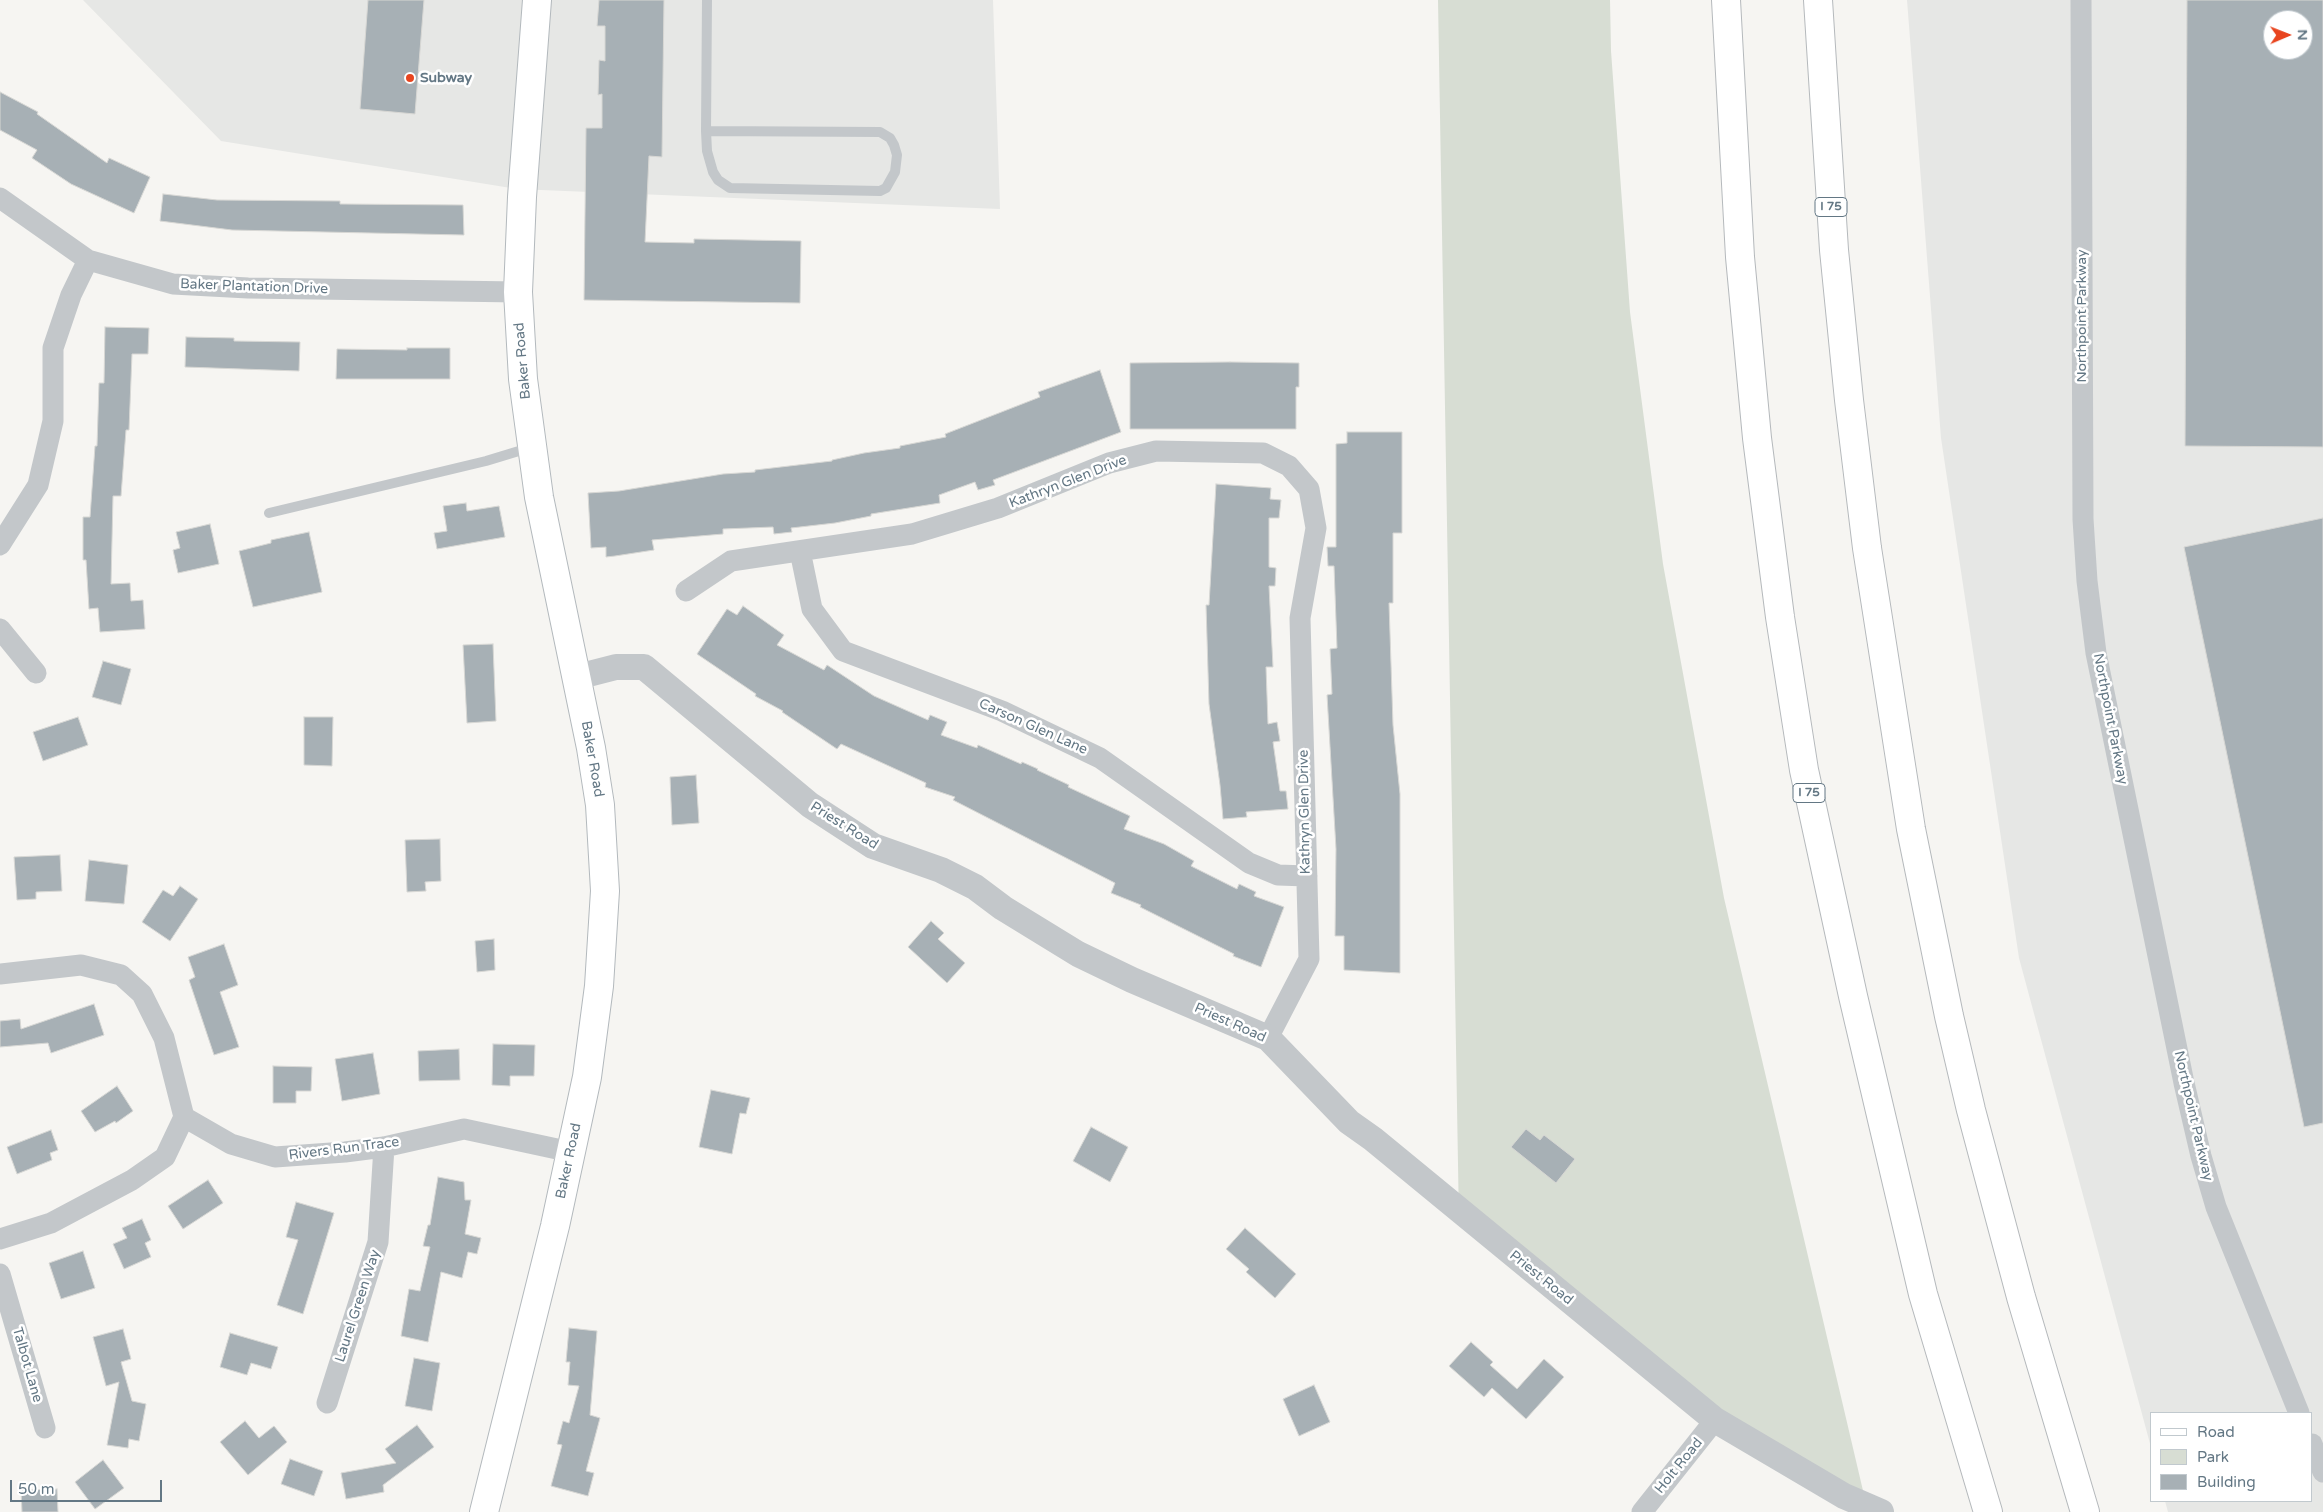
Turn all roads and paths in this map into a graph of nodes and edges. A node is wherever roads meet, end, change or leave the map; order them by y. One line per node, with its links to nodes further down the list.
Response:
1 (537, 0): 9 (main road, Baker Road)
2 (707, 0): 6 (lane)
3 (1728, 0): 35 (main road, I 75)
4 (2081, 0): 27 (street, Northpoint Parkway)
5 (1818, 5): 36 (main road, I 75)
6 (706, 131): 6 (lane)
7 (0, 198): 8 (street, Baker Plantation Drive)
8 (88, 260): 9 (street, Baker Plantation Drive); 12 (street)
9 (518, 292): 10 (main road, Baker Road)
10 (532, 447): 11 (lane); 17 (main road, Baker Road)
11 (269, 513)
12 (0, 545)
13 (800, 551): 14 (street, Kathryn Glen Drive); 18 (street, Carson Glen Lane); 18 (street, Kathryn Glen Drive)
14 (686, 591)
15 (0, 629): 16 (street)
16 (36, 673)
17 (576, 677): 20 (street, Priest Road); 23 (main road, Baker Road)
18 (1307, 876): 20 (street, Kathryn Glen Drive)
19 (0, 974): 21 (street)
20 (1268, 1038): 28 (street, Priest Road)
21 (184, 1116): 22 (street, Rivers Run Trace); 24 (street)
22 (384, 1147): 23 (street, Rivers Run Trace); 26 (street, Laurel Green Way)
23 (571, 1152): 32 (main road, Baker Road)
24 (0, 1240)
25 (0, 1274): 29 (street, Talbot Lane)
26 (327, 1403)
27 (2299, 1412)
28 (1715, 1420): 33 (street, Holt Road); 34 (street, Priest Road)
29 (45, 1428)
30 (2313, 1447): 31 (street)
31 (2323, 1472)
32 (484, 1512)
33 (1642, 1512)
34 (1881, 1512)
35 (1988, 1512)
36 (2085, 1512)

